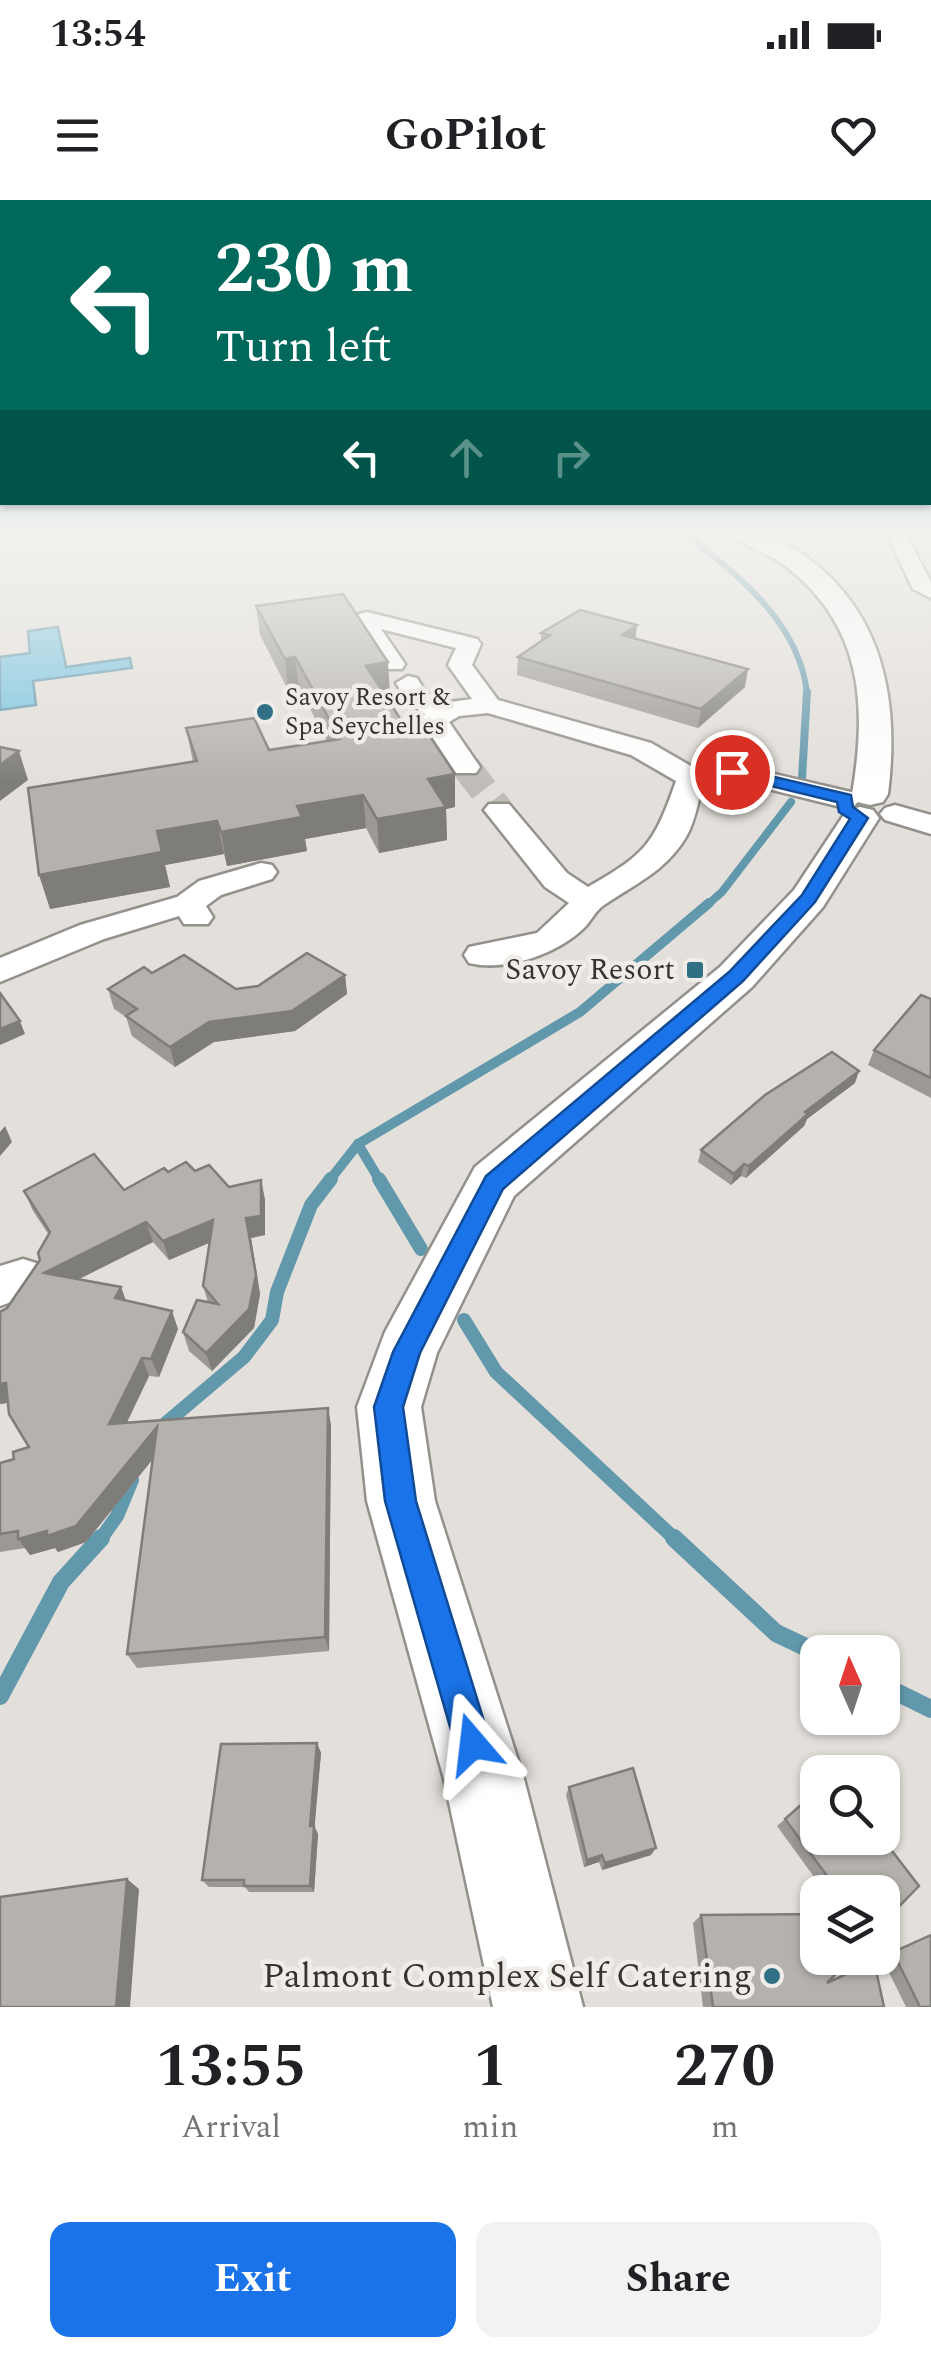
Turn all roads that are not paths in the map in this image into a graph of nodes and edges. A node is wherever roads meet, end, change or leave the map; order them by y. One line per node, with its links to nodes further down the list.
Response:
1 (848, 615): 6 (main road)
2 (489, 705): 3 (street); 3 (street); 5 (street)
3 (440, 713): 4 (street)
4 (466, 767)
5 (691, 778): 6 (street); 10 (street)
6 (867, 806): 8 (street); 13 (main road)
7 (499, 810): 10 (street)
8 (931, 825)
9 (261, 872): 12 (street)
10 (586, 900): 11 (street)
11 (481, 954)
12 (0, 971)
13 (538, 2007)

